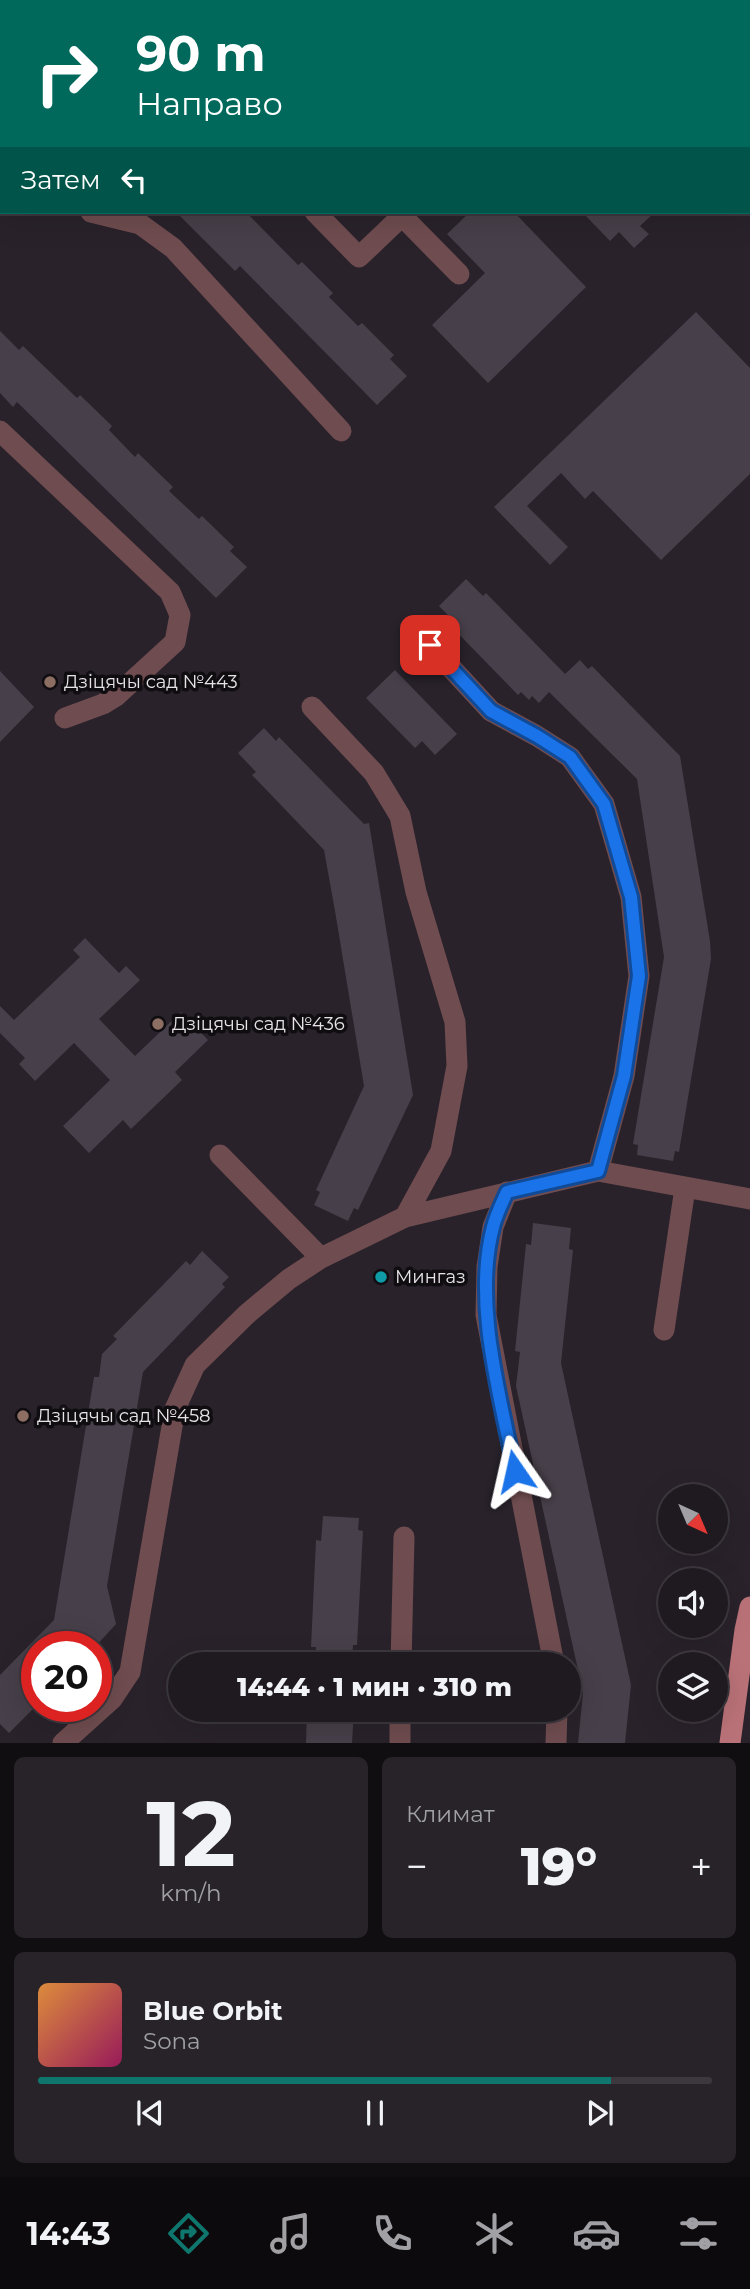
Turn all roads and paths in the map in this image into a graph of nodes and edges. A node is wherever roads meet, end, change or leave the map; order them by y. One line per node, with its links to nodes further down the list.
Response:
1 (99, 214): 6 (lane)
2 (316, 214): 3 (lane)
3 (404, 214): 4 (lane)
4 (459, 274)
5 (0, 431): 9 (lane)
6 (341, 431)
7 (430, 645): 11 (lane)
8 (312, 707): 15 (lane)
9 (65, 718)
10 (220, 1155): 16 (lane)
11 (598, 1171): 12 (lane); 13 (lane)
12 (685, 1188): 14 (lane); 17 (lane)
13 (507, 1192): 15 (lane); 21 (lane)
14 (750, 1199)
15 (405, 1217): 16 (lane)
16 (321, 1258): 24 (lane)
17 (664, 1331)
18 (404, 1537): 20 (lane)
19 (750, 1607): 27 (main road)
20 (401, 1652)
21 (552, 1652)
22 (400, 1722): 25 (lane)
23 (557, 1722): 26 (lane)
24 (63, 1743)
25 (400, 1743)
26 (556, 1743)
27 (730, 1743)

